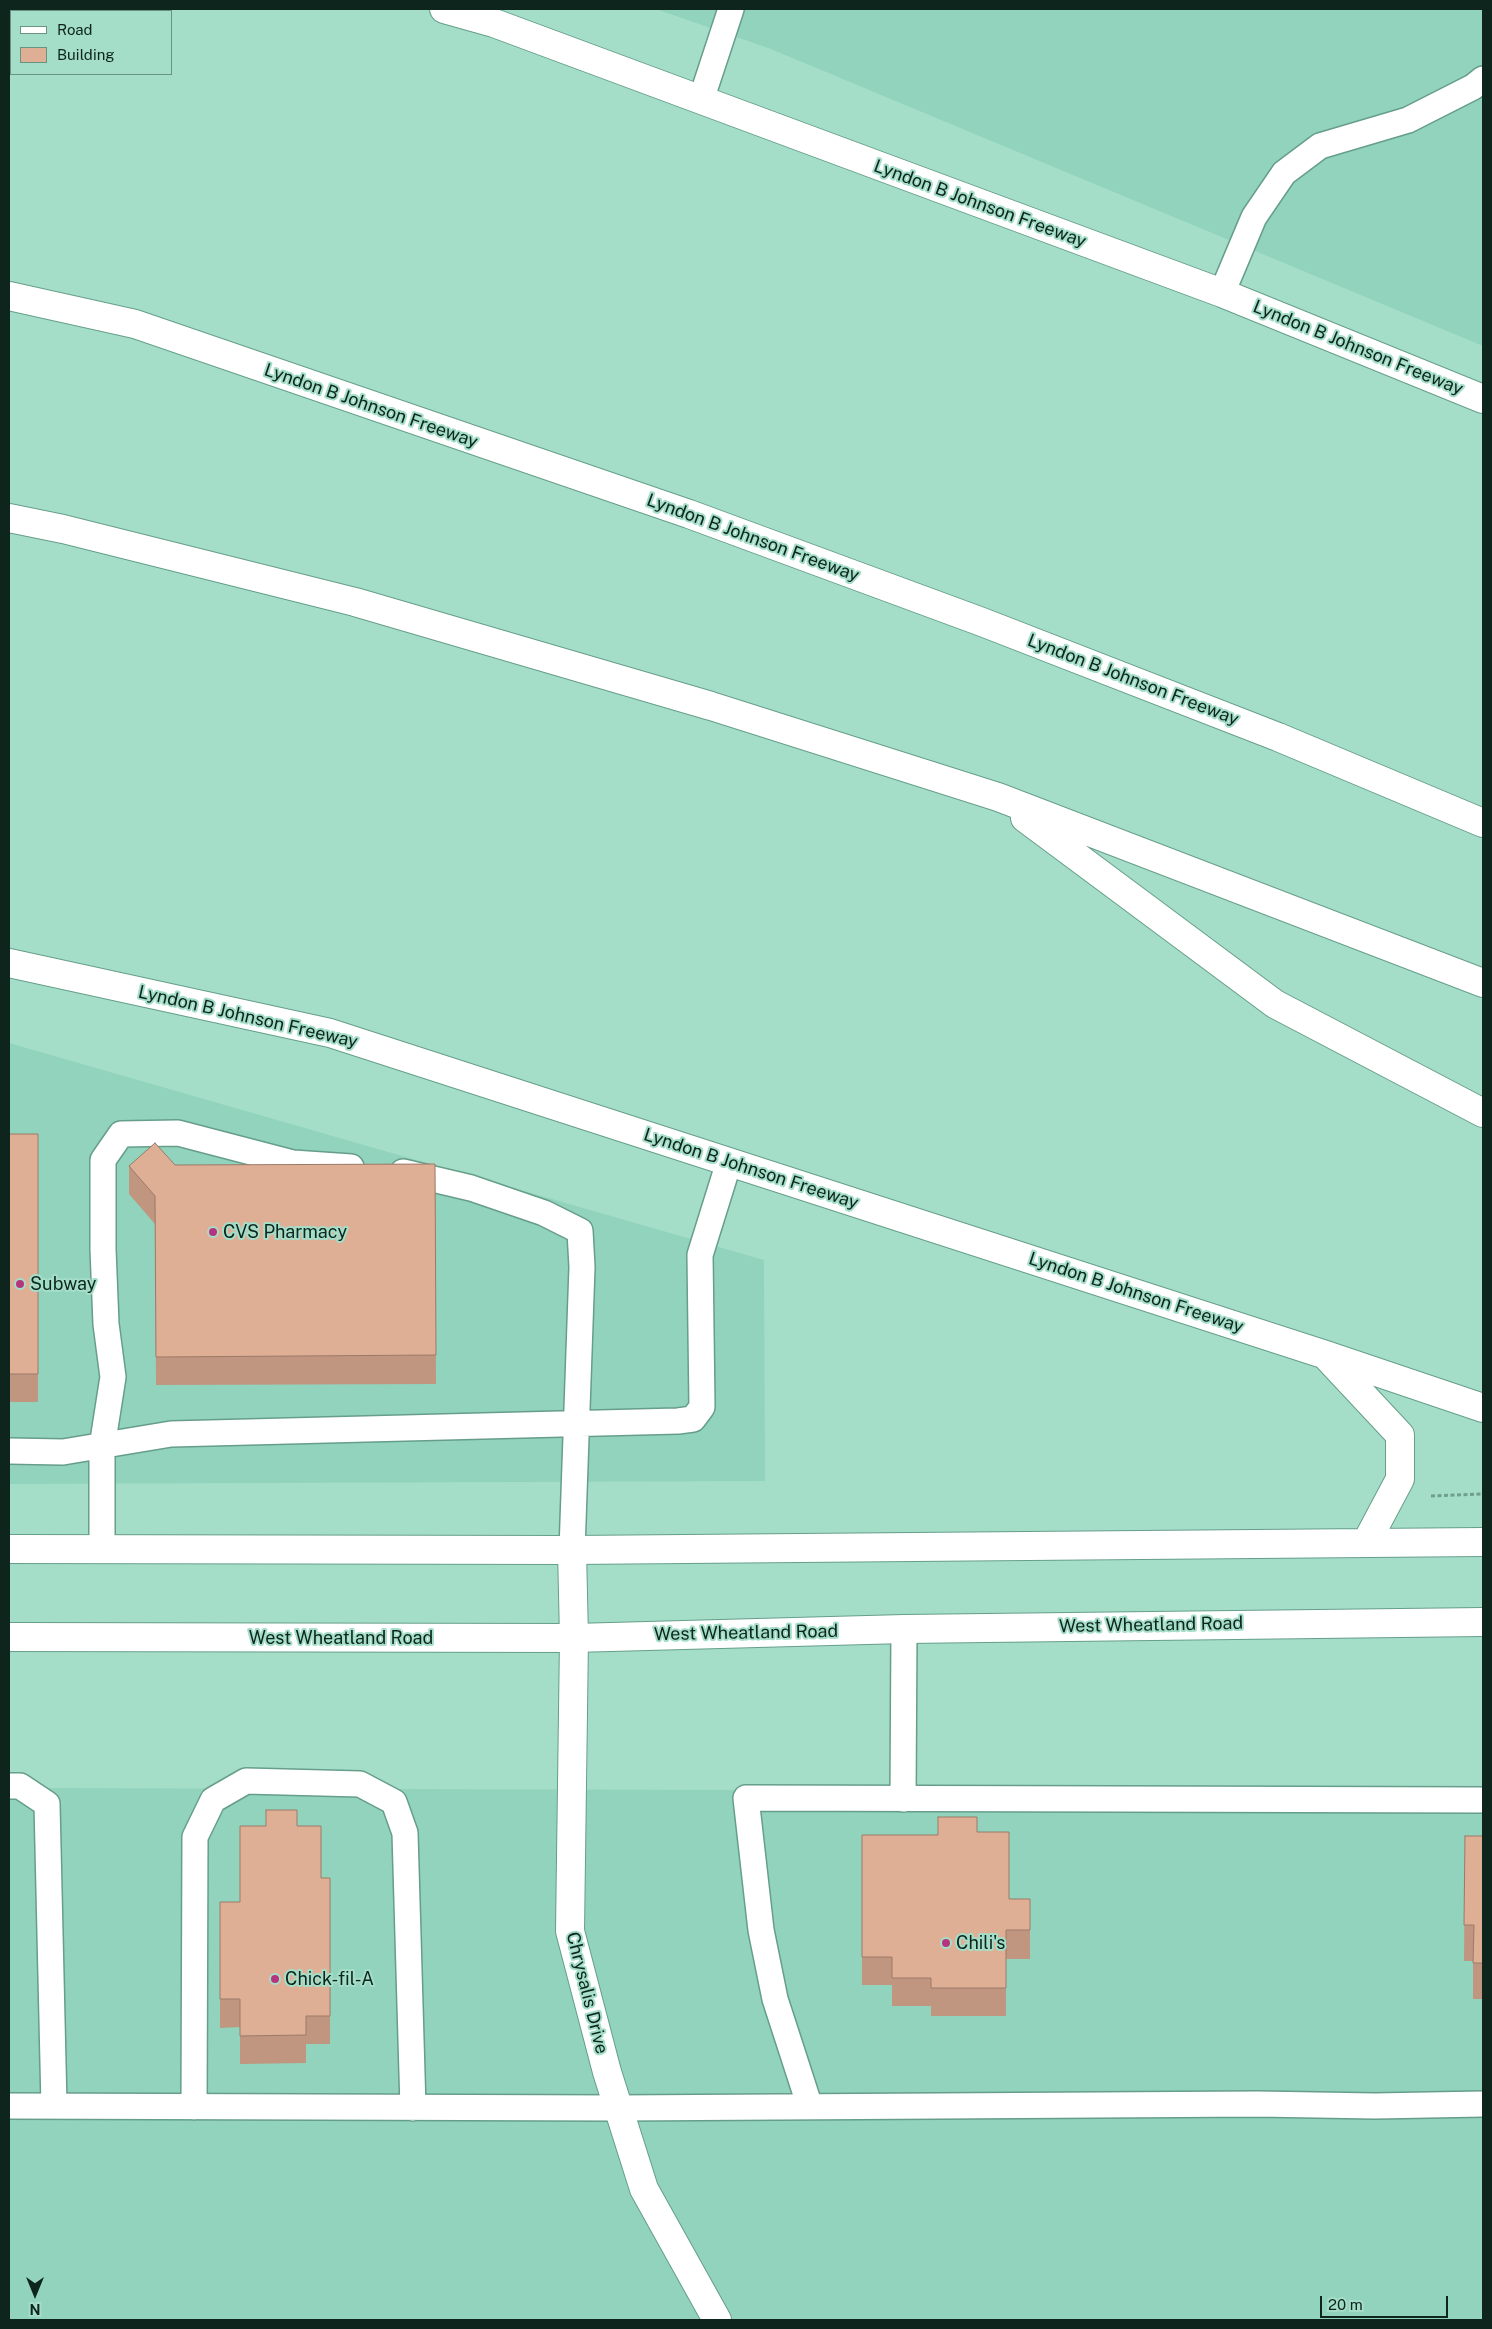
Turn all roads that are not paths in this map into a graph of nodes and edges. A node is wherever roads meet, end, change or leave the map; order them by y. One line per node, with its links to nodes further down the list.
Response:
1 (444, 9): 3 (main road, Lyndon B Johnson Freeway)
2 (732, 9): 5 (lane)
3 (497, 16): 5 (main road, Lyndon B Johnson Freeway)
4 (1483, 79): 6 (lane)
5 (701, 100): 6 (main road, Lyndon B Johnson Freeway)
6 (1222, 293): 8 (main road, Lyndon B Johnson Freeway)
7 (9, 296): 11 (main road, Lyndon B Johnson Freeway)
8 (1483, 399)
9 (9, 518): 10 (main road)
10 (998, 797): 13 (main road); 14 (main road)
11 (1483, 823)
12 (9, 963): 15 (main road, Lyndon B Johnson Freeway)
13 (1483, 983)
14 (1483, 1113)
15 (729, 1162): 16 (main road, Lyndon B Johnson Freeway); 18 (lane)
16 (1326, 1355): 17 (main road, Lyndon B Johnson Freeway); 22 (main road)
17 (1483, 1408)
18 (577, 1422): 19 (lane); 19 (lane); 25 (lane)
19 (102, 1447): 20 (lane); 24 (lane)
20 (9, 1451)
21 (1483, 1542): 22 (main road)
22 (1366, 1543): 25 (main road)
23 (9, 1548): 24 (main road)
24 (102, 1549): 25 (main road)
25 (572, 1550): 29 (main road, Chrysalis Drive)
26 (1483, 1622): 27 (main road, West Wheatland Road)
27 (904, 1629): 29 (main road, West Wheatland Road); 31 (lane)
28 (9, 1637): 29 (main road, West Wheatland Road)
29 (574, 1638): 39 (main road, Chrysalis Drive)
30 (9, 1786): 35 (lane)
31 (903, 1799): 32 (lane); 37 (lane)
32 (1483, 1800)
33 (1483, 2104): 37 (lane)
34 (9, 2106): 35 (lane)
35 (54, 2106): 36 (lane)
36 (194, 2107): 38 (lane); 38 (lane)
37 (810, 2107): 39 (lane)
38 (413, 2108): 39 (lane)
39 (618, 2108): 40 (main road, Chrysalis Drive)
40 (717, 2320)

